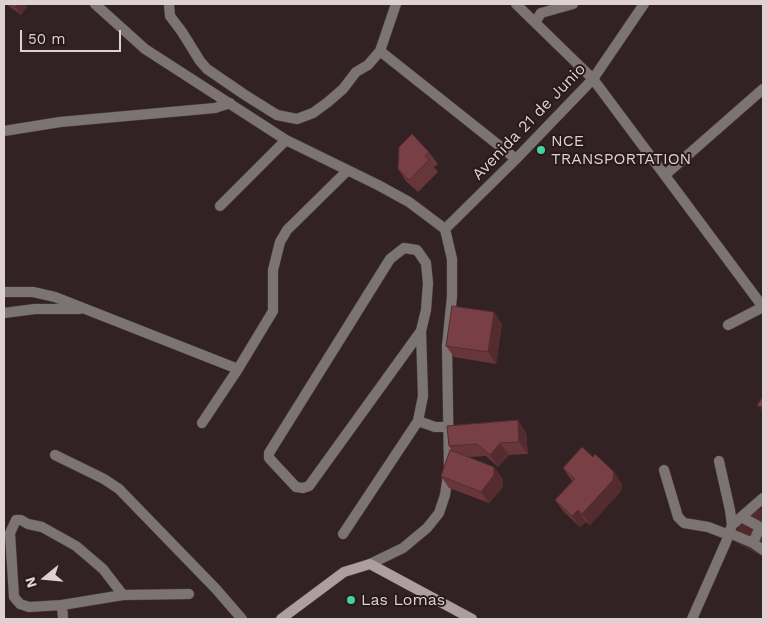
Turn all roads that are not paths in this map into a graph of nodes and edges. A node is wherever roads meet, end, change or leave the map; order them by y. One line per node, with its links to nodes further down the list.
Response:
1 (95, 4): 11 (street)
2 (169, 4): 8 (street)
3 (396, 4): 8 (street)
4 (516, 4): 7 (street)
5 (574, 4): 7 (street)
6 (644, 4): 9 (street, Avenida 21 de Junio)
7 (536, 21): 9 (street)
8 (380, 51): 14 (street)
9 (594, 79): 14 (street, Avenida 21 de Junio); 16 (street)
10 (763, 89): 16 (street)
11 (230, 103): 12 (street); 13 (street)
12 (4, 131)
13 (286, 140): 15 (street); 17 (street)
14 (516, 159): 18 (street, Avenida 21 de Junio)
15 (347, 171): 18 (street); 25 (street)
16 (665, 175): 20 (street)
17 (220, 206)
18 (445, 229): 28 (street)
19 (4, 292): 21 (street)
20 (763, 307): 23 (street)
21 (84, 309): 22 (street); 25 (street)
22 (4, 313)
23 (728, 325)
24 (421, 331): 24 (street); 26 (street)
25 (238, 369): 27 (street)
26 (418, 421): 28 (street); 35 (street)
27 (202, 423)
28 (448, 427): 38 (street)
29 (55, 455): 43 (street)
30 (719, 461): 34 (street)
31 (664, 470): 34 (street)
32 (763, 498): 34 (street)
33 (745, 520): 36 (street)
34 (731, 531): 36 (street); 46 (street)
35 (343, 534)
36 (753, 543): 37 (street)
37 (763, 550)
38 (370, 564): 44 (street); 45 (street)
39 (189, 594): 40 (street)
40 (123, 595): 41 (street); 41 (street)
41 (62, 606): 42 (street)
42 (63, 619)
43 (242, 619)
44 (281, 619)
45 (472, 619)
46 (692, 619)

